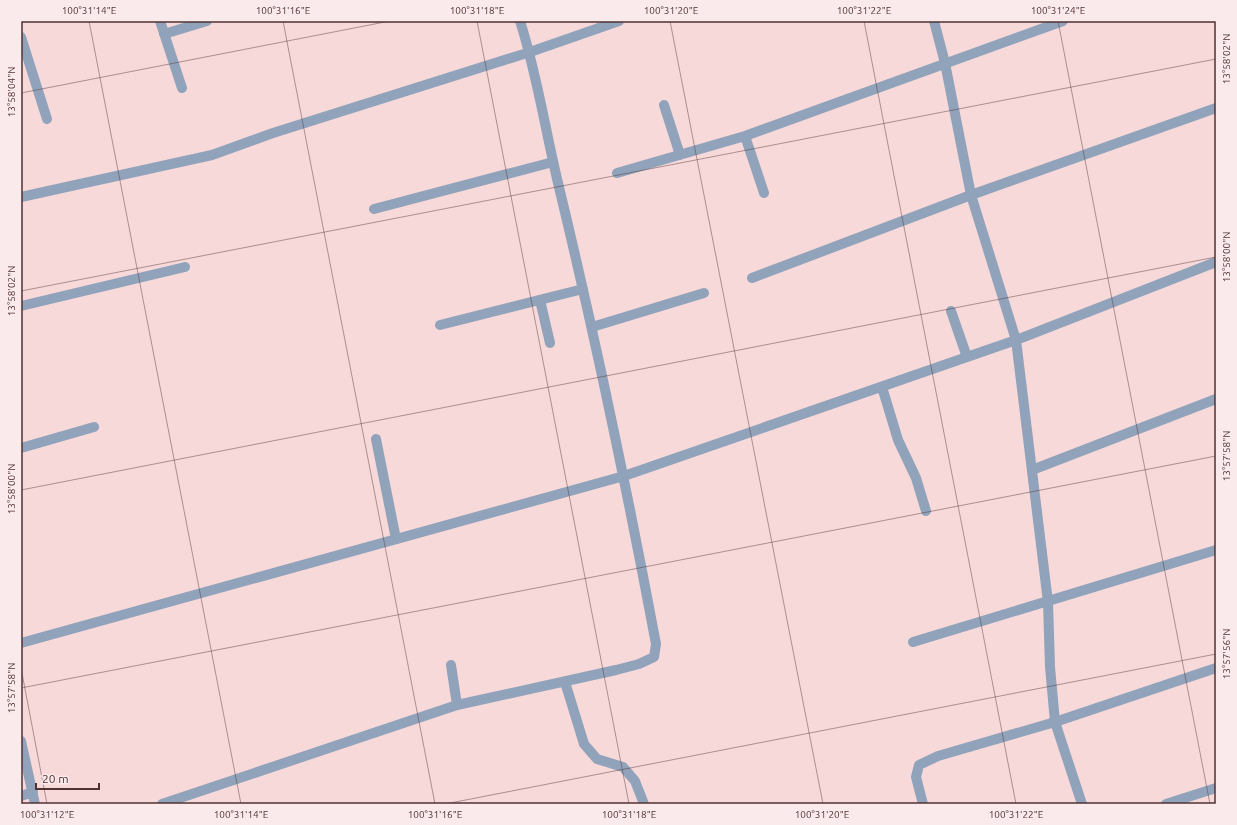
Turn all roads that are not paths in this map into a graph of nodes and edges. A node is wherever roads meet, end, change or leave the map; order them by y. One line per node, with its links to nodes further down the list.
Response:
1 (160, 21): 7 (street)
2 (207, 21): 7 (street)
3 (520, 21): 9 (street)
4 (619, 21): 9 (street)
5 (934, 21): 10 (street)
6 (1063, 21): 10 (street)
7 (164, 34): 11 (street)
8 (21, 37): 14 (street)
9 (530, 52): 17 (street); 21 (street)
10 (945, 63): 15 (street); 20 (street)
11 (182, 88)
12 (664, 105): 16 (street)
13 (1216, 108): 20 (street)
14 (47, 119)
15 (745, 136): 16 (street); 19 (street)
16 (680, 155): 18 (street)
17 (553, 162): 22 (street); 26 (street)
18 (616, 173)
19 (764, 193)
20 (971, 195): 25 (street); 33 (street)
21 (21, 197)
22 (374, 209)
23 (1216, 262): 33 (street)
24 (185, 267): 29 (street)
25 (752, 278)
26 (583, 289): 28 (street); 32 (street)
27 (704, 294): 32 (street)
28 (540, 300): 31 (street); 34 (street)
29 (21, 306)
30 (951, 311): 35 (street)
31 (440, 325)
32 (592, 327): 42 (street)
33 (1016, 340): 35 (street); 41 (street)
34 (550, 343)
35 (966, 357): 36 (street)
36 (882, 387): 42 (street); 43 (street)
37 (1216, 399): 41 (street)
38 (94, 427): 40 (street)
39 (376, 439): 44 (street)
40 (21, 448)
41 (1032, 470): 46 (street)
42 (624, 476): 44 (street); 51 (street)
43 (926, 511)
44 (396, 539): 48 (street)
45 (1216, 550): 46 (street)
46 (1048, 602): 47 (street); 53 (street)
47 (913, 642)
48 (21, 643)
49 (451, 665): 52 (street)
50 (1216, 668): 53 (street)
51 (565, 682): 52 (street); 60 (street)
52 (457, 705): 59 (street)
53 (1055, 722): 61 (street); 62 (street)
54 (21, 741): 56 (street)
55 (1216, 788): 63 (street)
56 (33, 792): 57 (street); 58 (street)
57 (21, 796)
58 (35, 804)
59 (162, 804)
60 (644, 804)
61 (923, 804)
62 (1082, 804)
63 (1166, 804)

